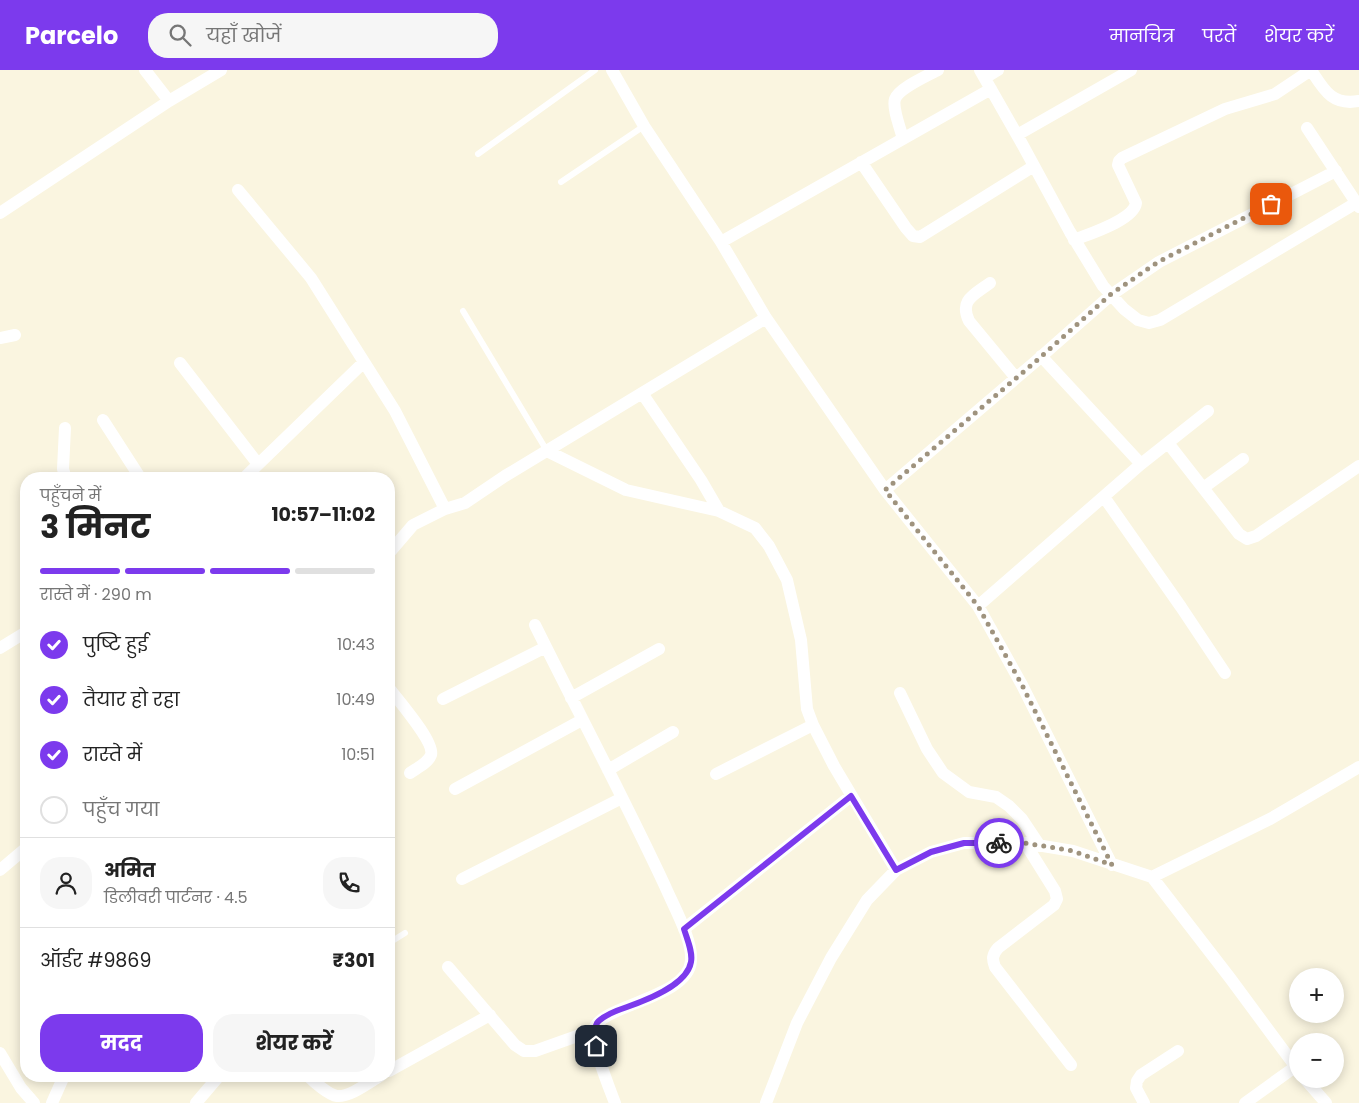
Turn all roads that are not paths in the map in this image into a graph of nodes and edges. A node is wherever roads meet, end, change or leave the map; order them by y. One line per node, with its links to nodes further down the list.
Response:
1 (145, 70): 11 (street)
2 (221, 70): 11 (street)
3 (594, 70): 17 (lane)
4 (612, 70): 13 (street)
5 (938, 70): 16 (street)
6 (998, 70): 9 (street)
7 (1131, 70): 15 (street)
8 (1311, 70): 12 (street); 25 (street)
9 (983, 74): 10 (street)
10 (991, 90): 15 (street); 16 (street)
11 (169, 101): 24 (street)
12 (1359, 101)
13 (644, 126): 21 (lane); 26 (street)
14 (1307, 128): 20 (street)
15 (1017, 135): 19 (street)
16 (903, 139): 18 (street)
17 (478, 154)
18 (861, 162): 19 (street); 26 (street)
19 (1034, 166): 25 (street)
20 (1336, 171): 23 (street); 28 (street)
21 (561, 182)
22 (238, 190): 34 (street)
23 (1358, 205): 28 (street)
24 (0, 213)
25 (1074, 240): 28 (street)
26 (721, 242): 30 (street)
27 (990, 283): 36 (street)
28 (1111, 294): 33 (street)
29 (463, 310): 42 (lane)
30 (766, 318): 37 (street); 51 (street)
31 (15, 335): 32 (street)
32 (0, 338)
33 (1041, 356): 36 (street); 45 (street)
34 (364, 362): 44 (street); 53 (street)
35 (180, 363): 44 (street)
36 (1016, 378): 51 (street)
37 (642, 393): 42 (street); 54 (street)
38 (1208, 411): 41 (street)
39 (104, 420): 48 (street)
40 (65, 428): 47 (street)
41 (1168, 442): 45 (street); 50 (street)
42 (546, 451): 53 (street); 54 (street)
43 (1243, 459): 50 (street)
44 (258, 464): 49 (street)
45 (1141, 464): 52 (street)
46 (1359, 466): 50 (street)
47 (64, 472)
48 (137, 472)
49 (250, 472)
50 (1203, 488)
51 (885, 490): 56 (street)
52 (1104, 497): 56 (street); 62 (street)
53 (445, 509): 55 (street)
54 (719, 511): 68 (street)
55 (395, 546)
56 (978, 606): 80 (street)
57 (535, 625): 59 (street)
58 (20, 636): 60 (street)
59 (546, 647): 65 (street); 66 (street)
60 (0, 648)
61 (659, 649): 65 (street)
62 (1225, 673)
63 (900, 693): 78 (street)
64 (395, 696): 72 (street)
65 (570, 698): 67 (street)
66 (443, 699)
67 (582, 720): 71 (street); 74 (street)
68 (813, 725): 73 (street); 75 (street)
69 (674, 732): 71 (street)
70 (1359, 767): 83 (street)
71 (608, 770): 76 (street)
72 (410, 772)
73 (716, 774)
74 (455, 789)
75 (851, 796): 82 (street); 85 (street)
76 (622, 798): 84 (street); 85 (street)
77 (1025, 843): 78 (street); 82 (street); 94 (street)
78 (1040, 846): 80 (street)
79 (20, 853): 81 (street)
80 (1112, 865): 83 (street)
81 (0, 870)
82 (896, 870): 107 (street)
83 (1152, 877): 93 (street)
84 (462, 880)
85 (684, 929): 90 (street)
86 (405, 933): 87 (lane)
87 (395, 939)
88 (448, 967): 89 (street)
89 (490, 1015): 90 (street); 95 (street)
90 (594, 1030): 106 (street)
91 (1178, 1051): 108 (street)
92 (0, 1053): 103 (street)
93 (1289, 1059)
94 (1071, 1065)
95 (395, 1068)
96 (1289, 1074): 109 (street)
97 (61, 1082): 104 (street)
98 (214, 1082): 105 (street)
99 (314, 1082): 102 (street)
100 (369, 1082): 102 (street)
101 (1313, 1088): 110 (street)
102 (339, 1100)
103 (34, 1103)
104 (52, 1103)
105 (196, 1103)
106 (615, 1103)
107 (766, 1103)
108 (1144, 1103)
109 (1245, 1103)
110 (1326, 1103)

